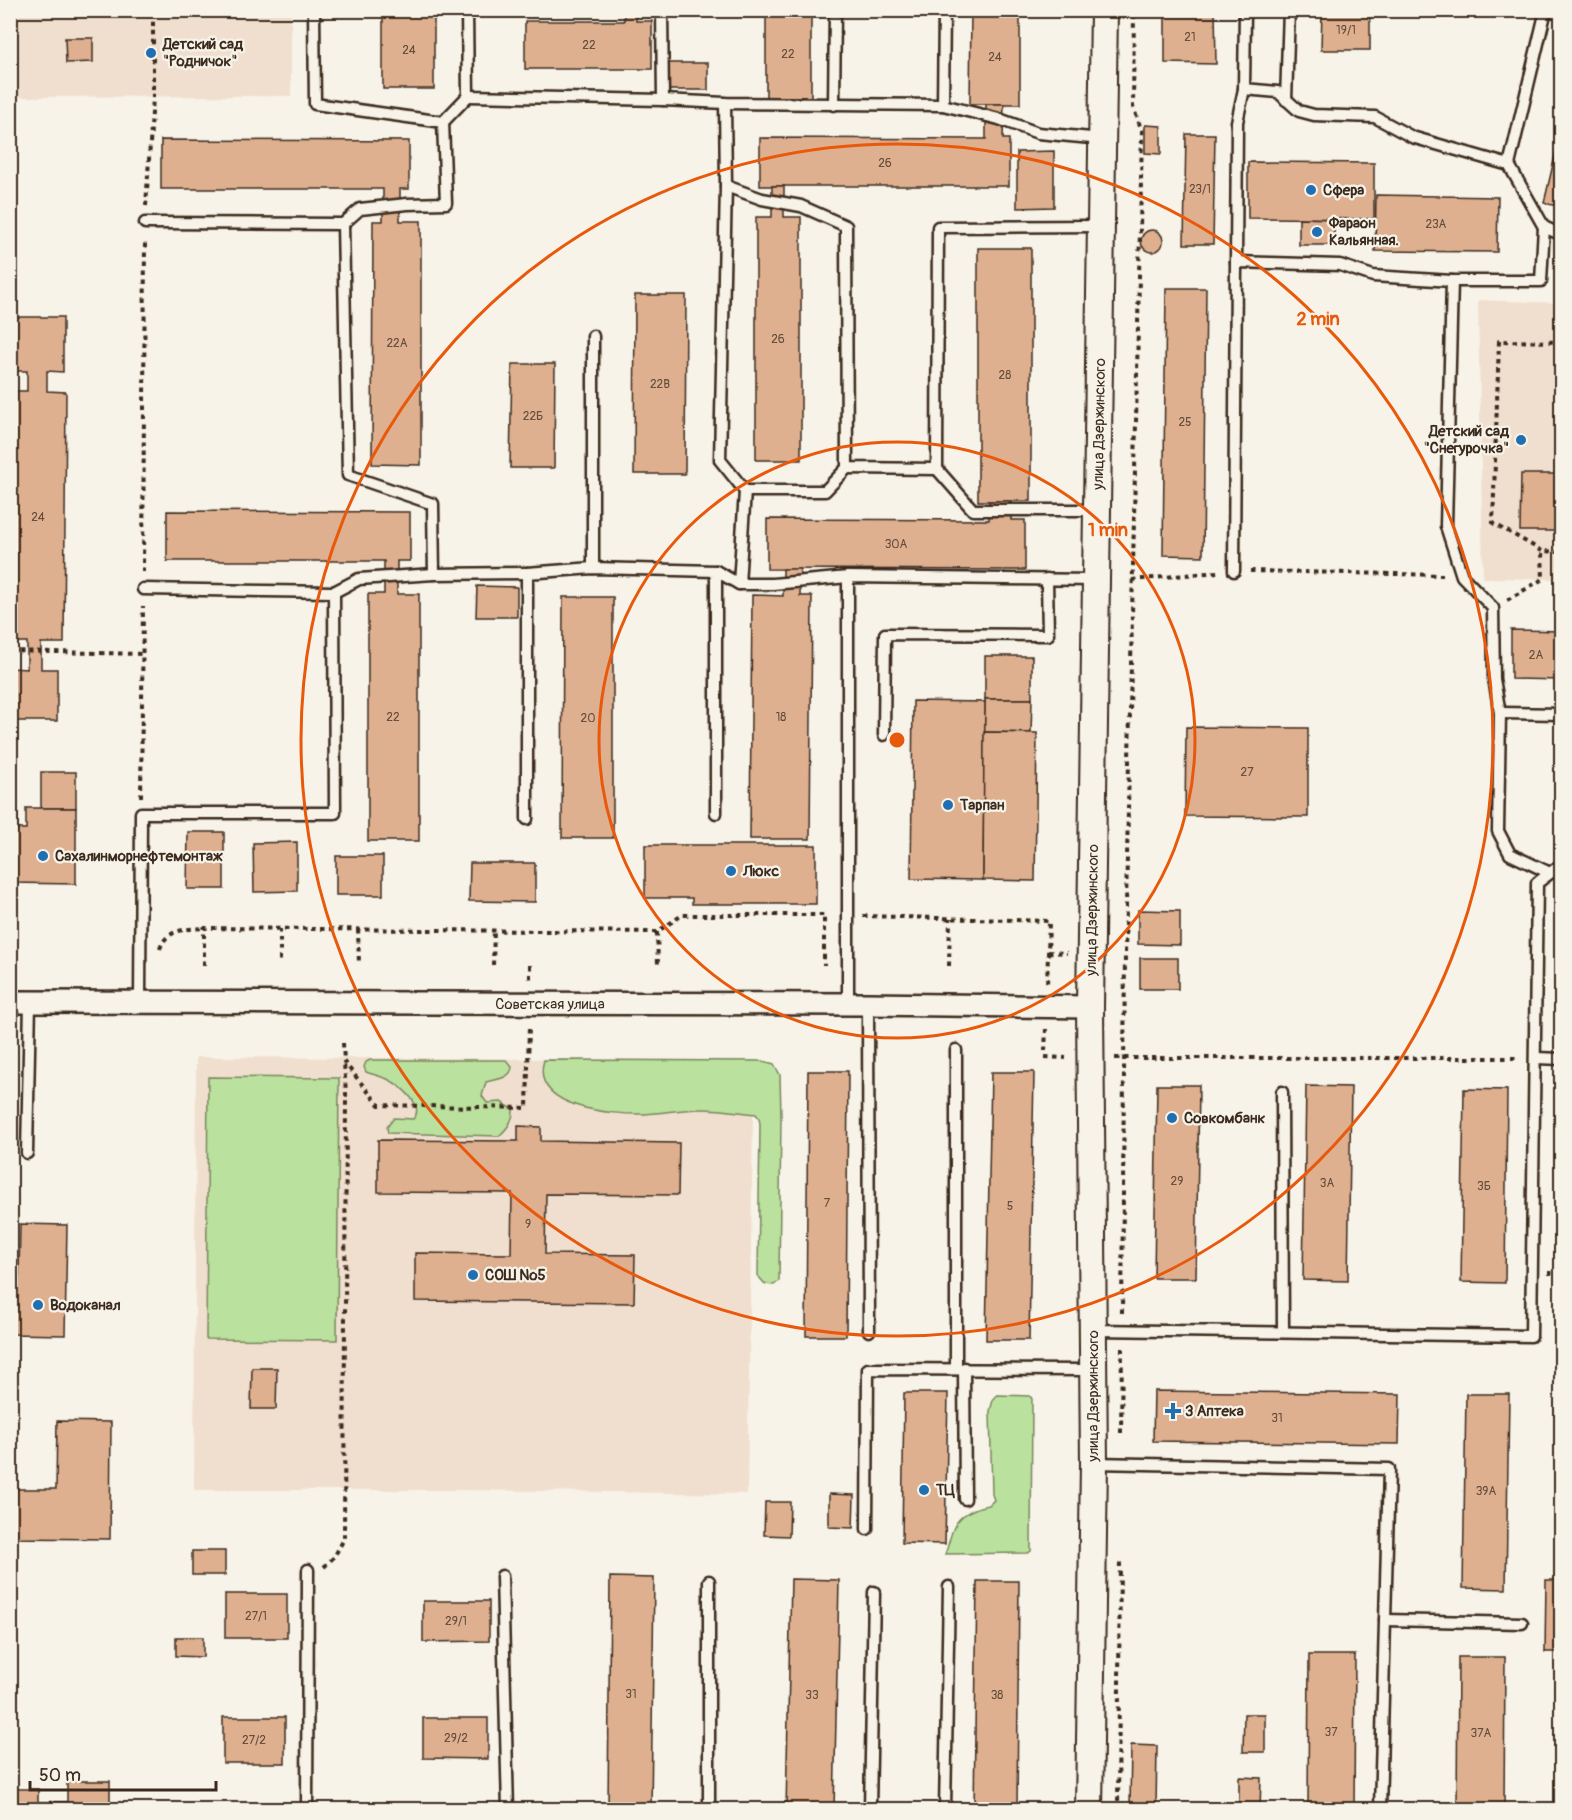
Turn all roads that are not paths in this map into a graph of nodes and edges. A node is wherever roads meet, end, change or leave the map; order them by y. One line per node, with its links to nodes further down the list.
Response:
1 (314, 10): 17 (lane)
2 (467, 10): 11 (lane)
3 (658, 10): 12 (lane)
4 (835, 10): 15 (lane)
5 (944, 10): 16 (lane)
6 (1104, 10): 18 (street, улица Дзержинского)
7 (1245, 10): 10 (lane)
8 (1288, 10): 13 (lane)
9 (1546, 10): 19 (lane)
10 (1244, 89): 13 (lane); 26 (lane)
11 (468, 96): 12 (lane); 17 (lane)
12 (663, 100): 14 (lane)
13 (1287, 100): 19 (lane)
14 (725, 104): 15 (lane); 20 (lane)
15 (834, 105): 16 (lane)
16 (943, 105): 18 (lane)
17 (443, 122): 22 (lane)
18 (1102, 139): 23 (street, улица Дзержинского)
19 (1509, 165): 24 (lane)
20 (726, 186): 29 (lane); 31 (lane)
21 (145, 223): 22 (lane)
22 (343, 224): 37 (lane)
23 (1101, 226): 30 (lane); 32 (street, улица Дзержинского)
24 (1544, 227): 25 (lane); 27 (lane)
25 (1562, 235)
26 (1236, 262): 27 (lane); 35 (lane)
27 (1452, 282): 44 (lane)
28 (593, 336): 33 (lane)
29 (847, 468): 30 (lane); 31 (lane)
30 (937, 469): 32 (lane)
31 (745, 491): 41 (lane)
32 (1098, 510): 40 (street, улица Дзержинского)
33 (592, 568): 34 (lane); 36 (lane)
34 (716, 571): 41 (lane); 47 (lane)
35 (1234, 571)
36 (527, 573): 37 (lane); 48 (lane)
37 (434, 574): 43 (lane)
38 (848, 577): 39 (lane); 41 (lane); 53 (lane)
39 (1047, 579): 40 (lane); 46 (lane)
40 (1096, 580): 54 (street, улица Дзержинского)
41 (738, 584)
42 (143, 589): 43 (lane)
43 (334, 592): 51 (lane)
44 (1500, 713): 45 (lane); 50 (lane)
45 (1562, 714)
46 (884, 735)
47 (716, 813)
48 (526, 819)
49 (1562, 864): 50 (lane)
50 (1550, 873): 56 (lane)
51 (140, 1001): 52 (street, Советская улица); 53 (street, Советская улица)
52 (20, 1002): 59 (lane)
53 (858, 1004): 54 (street, Советская улица); 61 (lane)
54 (1090, 1007): 60 (street, улица Дзержинского)
55 (956, 1050): 63 (lane)
56 (1536, 1058): 57 (lane); 62 (lane)
57 (1562, 1059)
58 (1282, 1092): 62 (lane)
59 (27, 1153)
60 (1093, 1330): 62 (lane); 64 (street, улица Дзержинского)
61 (869, 1331)
62 (1283, 1332)
63 (960, 1368): 64 (lane); 66 (lane); 67 (lane)
64 (1092, 1370): 65 (street, улица Дзержинского)
65 (1094, 1463): 73 (lane); 80 (street, улица Дзержинского)
66 (965, 1499)
67 (867, 1529)
68 (308, 1570): 75 (lane)
69 (502, 1576): 76 (lane)
70 (709, 1581): 77 (lane)
71 (949, 1587): 79 (lane)
72 (874, 1592): 78 (lane)
73 (1385, 1620): 74 (lane); 81 (lane)
74 (1521, 1623)
75 (307, 1809)
76 (508, 1809)
77 (709, 1809)
78 (870, 1809)
79 (945, 1809)
80 (1089, 1809)
81 (1380, 1809)

